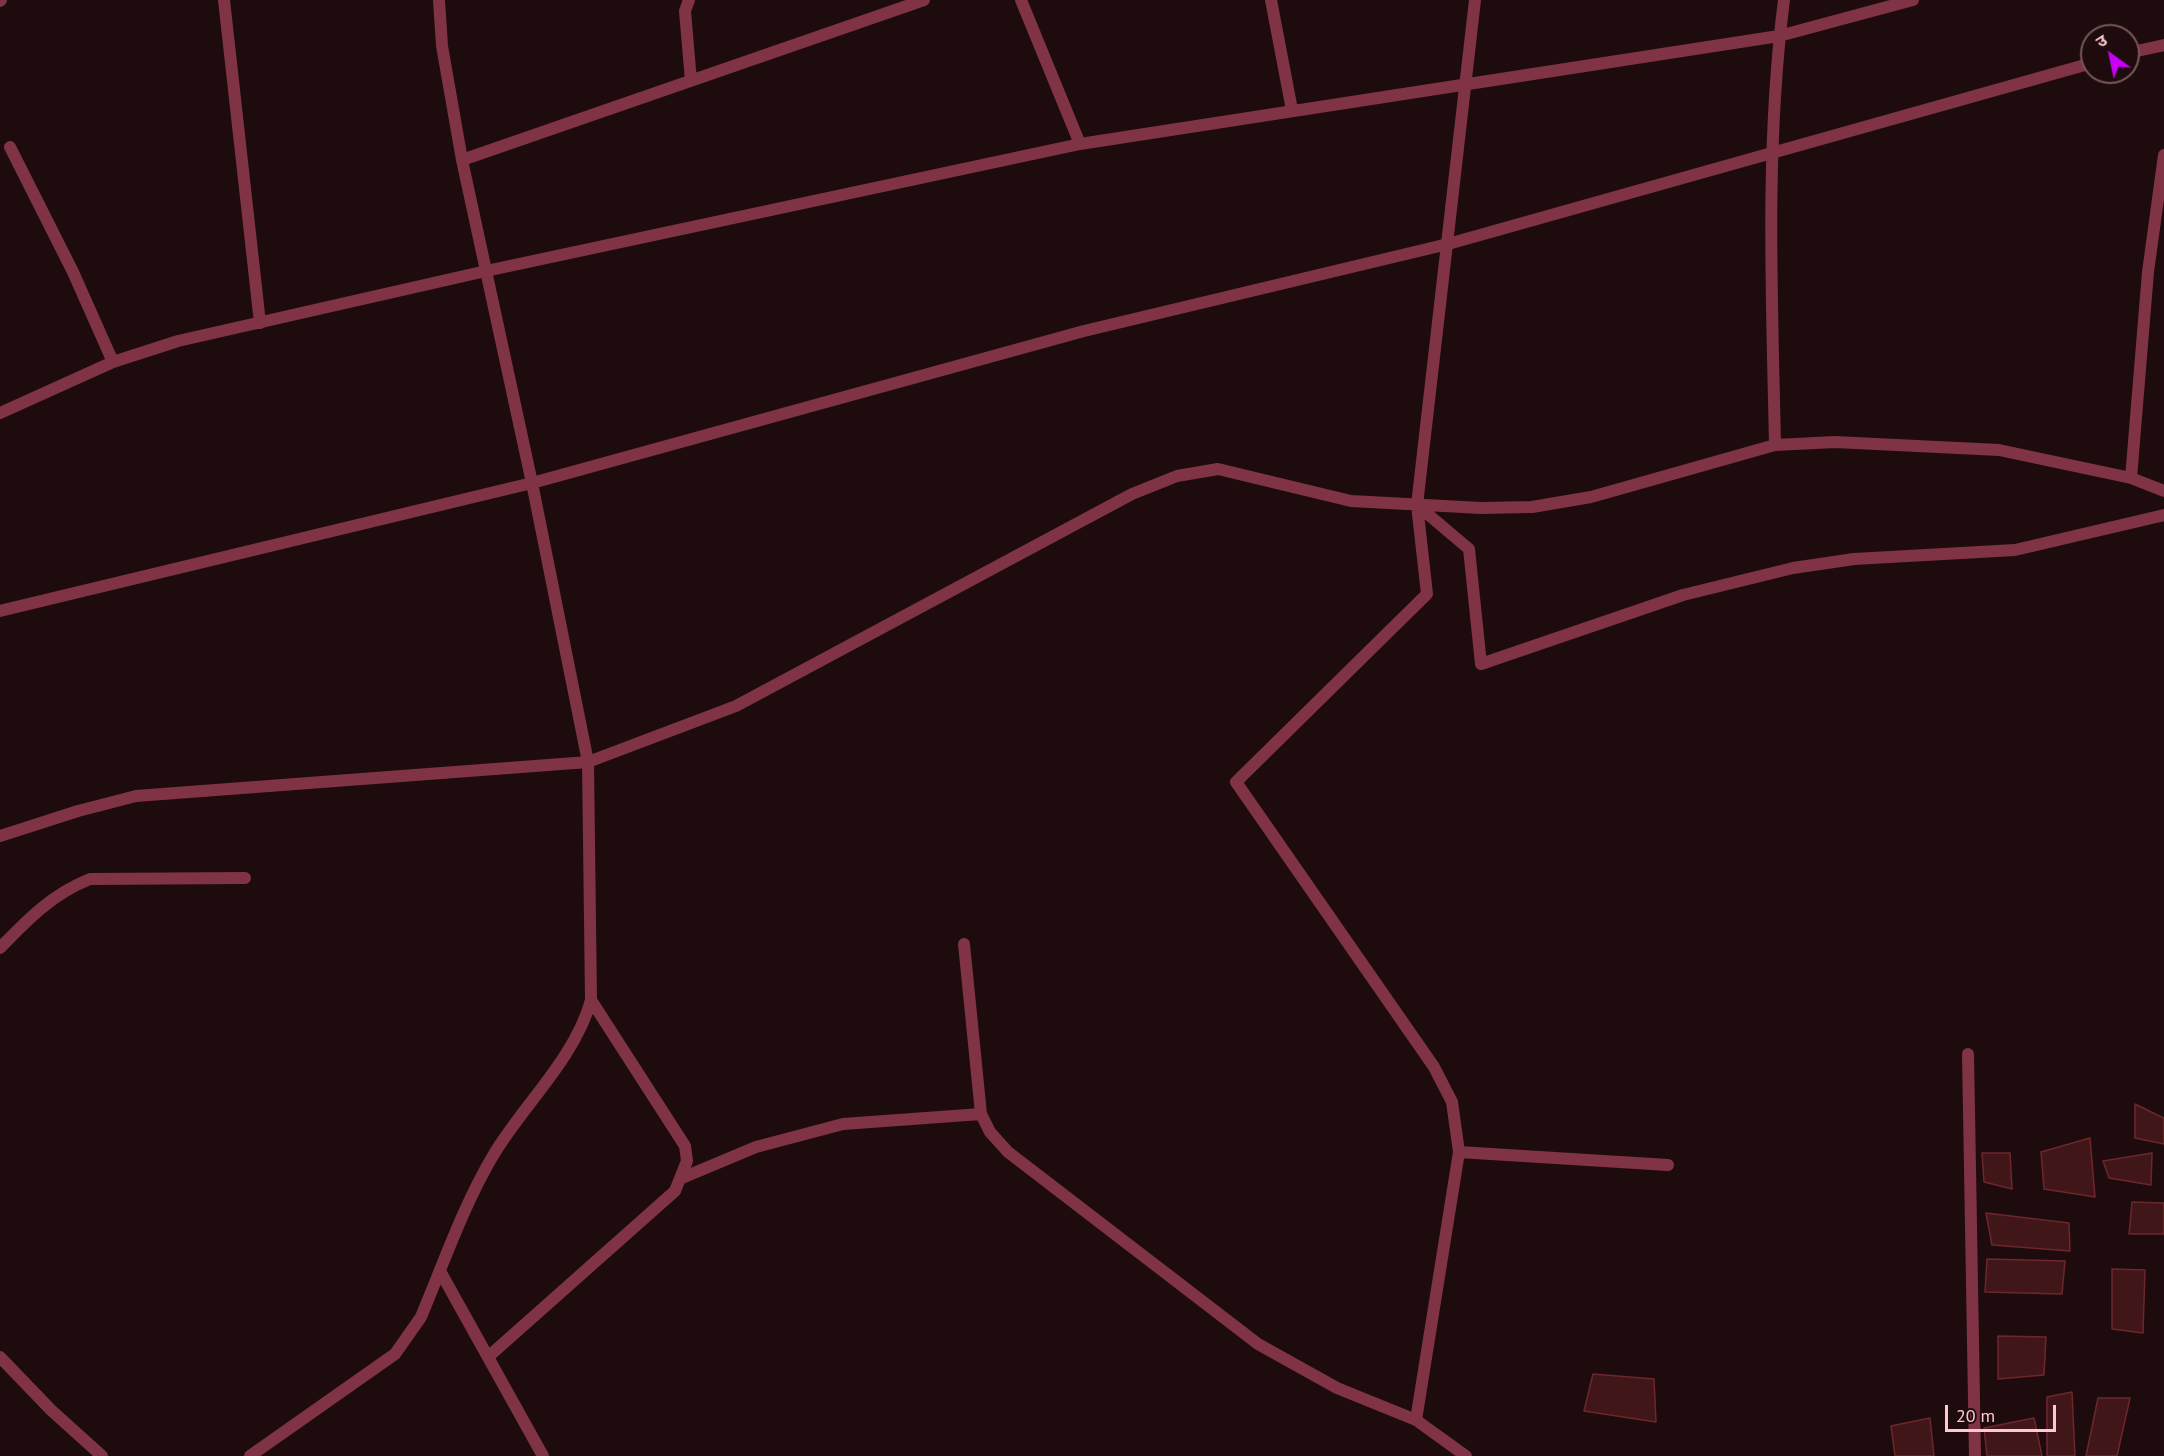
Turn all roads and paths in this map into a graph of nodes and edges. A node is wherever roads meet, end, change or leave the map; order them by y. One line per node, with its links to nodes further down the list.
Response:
1 (224, 0): 25 (street)
2 (439, 0): 21 (street)
3 (689, 0): 14 (street)
4 (924, 0): 14 (street)
5 (1021, 0): 17 (street)
6 (1271, 0): 16 (street)
7 (1475, 0): 15 (street)
8 (1784, 0): 10 (street)
9 (1913, 0): 10 (street)
10 (1779, 36): 15 (street); 19 (street)
11 (2164, 45): 12 (street)
12 (2140, 50)
13 (2080, 66): 19 (street)
14 (691, 81): 21 (street)
15 (1465, 85): 16 (street); 23 (street)
16 (1293, 110): 17 (street)
17 (1080, 144): 24 (street)
18 (10, 147): 26 (street)
19 (1772, 152): 23 (street); 28 (street)
20 (2164, 155): 22 (street)
21 (462, 160): 24 (street)
22 (2160, 213): 29 (street)
23 (1448, 244): 30 (street); 32 (street)
24 (486, 271): 25 (street); 30 (street)
25 (260, 323): 26 (street)
26 (113, 362): 27 (street)
27 (0, 413)
28 (1775, 445): 29 (street); 32 (street)
29 (2131, 478): 31 (street)
30 (532, 483): 34 (street); 35 (street)
31 (2164, 491)
32 (1417, 505): 33 (street); 35 (street); 43 (street)
33 (2164, 515)
34 (0, 611)
35 (588, 762): 36 (street); 40 (street)
36 (0, 836)
37 (245, 878): 39 (street)
38 (963, 944): 42 (street)
39 (0, 948)
40 (591, 1000): 45 (street); 46 (street)
41 (1968, 1054): 54 (street)
42 (981, 1114): 45 (street); 49 (street)
43 (1459, 1152): 44 (street); 49 (street)
44 (1668, 1165)
45 (682, 1178): 48 (street)
46 (440, 1271): 48 (street); 51 (street)
47 (0, 1357): 50 (street)
48 (488, 1357): 52 (street)
49 (1416, 1420): 53 (street)
50 (102, 1456)
51 (250, 1456)
52 (543, 1456)
53 (1466, 1456)
54 (1975, 1456)

